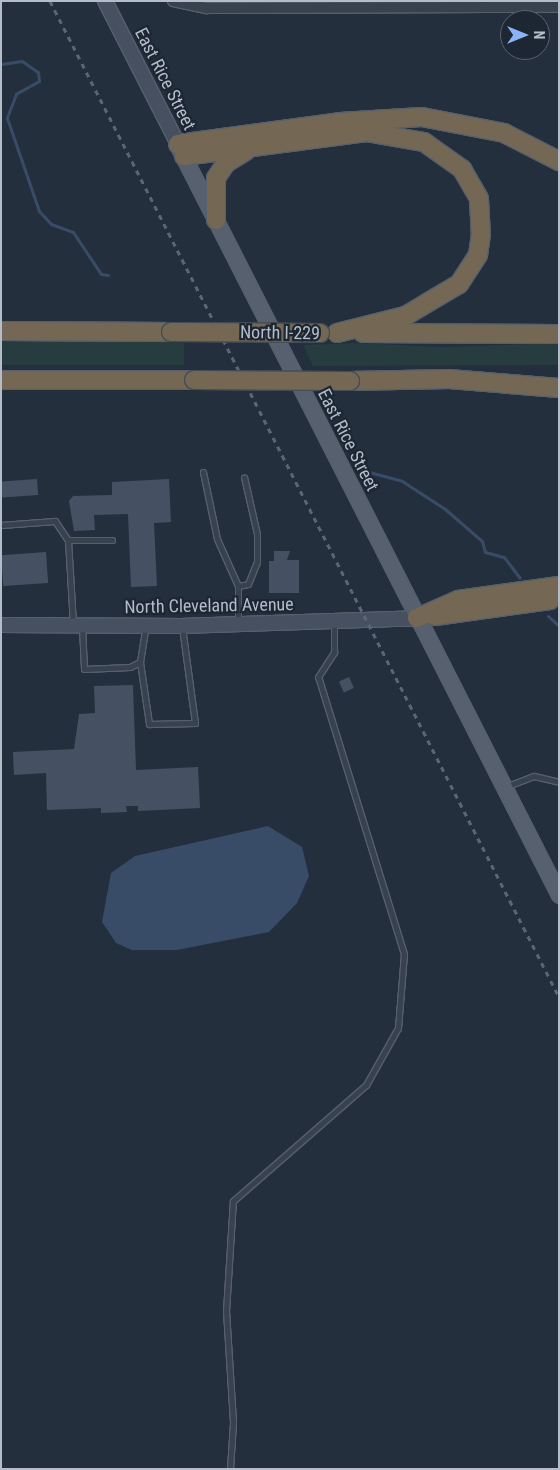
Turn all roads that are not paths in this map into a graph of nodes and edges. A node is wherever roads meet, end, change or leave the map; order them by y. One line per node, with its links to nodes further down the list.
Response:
1 (105, 1): 5 (street, East Rice Street)
2 (172, 1): 3 (street)
3 (559, 7)
4 (261, 146): 5 (highway); 7 (highway); 9 (highway)
5 (181, 150): 6 (highway); 7 (main road, East Rice Street)
6 (559, 161)
7 (216, 220): 23 (main road, East Rice Street)
8 (1, 331): 9 (highway, North I-229, bridge)
9 (328, 333): 10 (highway, North I-229)
10 (559, 334)
11 (559, 378): 12 (highway)
12 (449, 379): 13 (highway, bridge); 14 (highway)
13 (1, 380)
14 (559, 388)
15 (203, 472): 20 (lane)
16 (244, 477): 20 (lane)
17 (1, 525): 18 (lane)
18 (68, 540): 19 (lane); 27 (lane)
19 (112, 540)
20 (238, 586): 25 (lane)
21 (559, 586): 23 (highway)
22 (559, 598): 23 (highway)
23 (417, 618): 24 (street, North Cleveland Avenue); 32 (main road, East Rice Street)
24 (334, 622): 25 (street, North Cleveland Avenue); 34 (lane)
25 (238, 624): 29 (street, North Cleveland Avenue)
26 (1, 625): 27 (street, North Cleveland Avenue)
27 (78, 626): 28 (street, North Cleveland Avenue); 30 (lane)
28 (146, 626): 29 (street, North Cleveland Avenue); 30 (lane)
29 (181, 626): 30 (lane)
30 (140, 662)
31 (559, 782): 32 (lane)
32 (504, 787): 33 (main road, East Rice Street)
33 (559, 895)
34 (230, 1469)

